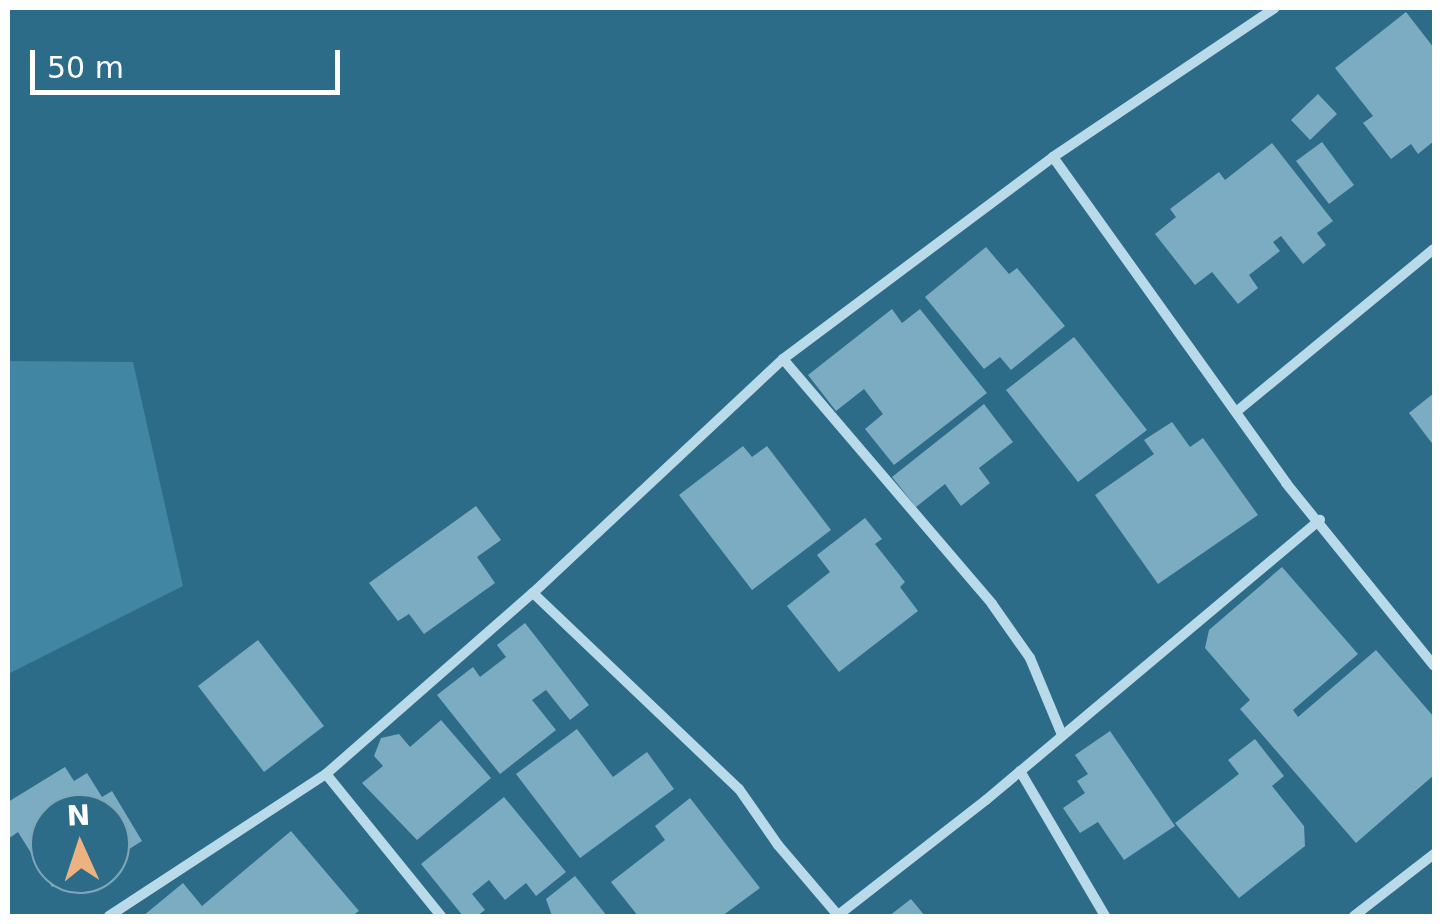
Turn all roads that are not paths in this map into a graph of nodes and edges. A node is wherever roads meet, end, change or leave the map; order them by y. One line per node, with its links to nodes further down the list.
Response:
1 (1276, 8): 2 (street)
2 (1052, 157): 4 (street); 5 (street)
3 (1434, 249): 5 (street)
4 (783, 359): 7 (street); 9 (street)
5 (1236, 412): 6 (street)
6 (1320, 520): 8 (street); 9 (street)
7 (534, 593): 11 (street); 13 (street)
8 (1434, 665)
9 (1062, 735): 10 (street)
10 (1020, 770): 13 (street); 16 (street)
11 (326, 774): 14 (street); 15 (street)
12 (1434, 854): 17 (street)
13 (837, 915)
14 (110, 916)
15 (441, 916)
16 (1105, 916)
17 (1354, 916)

